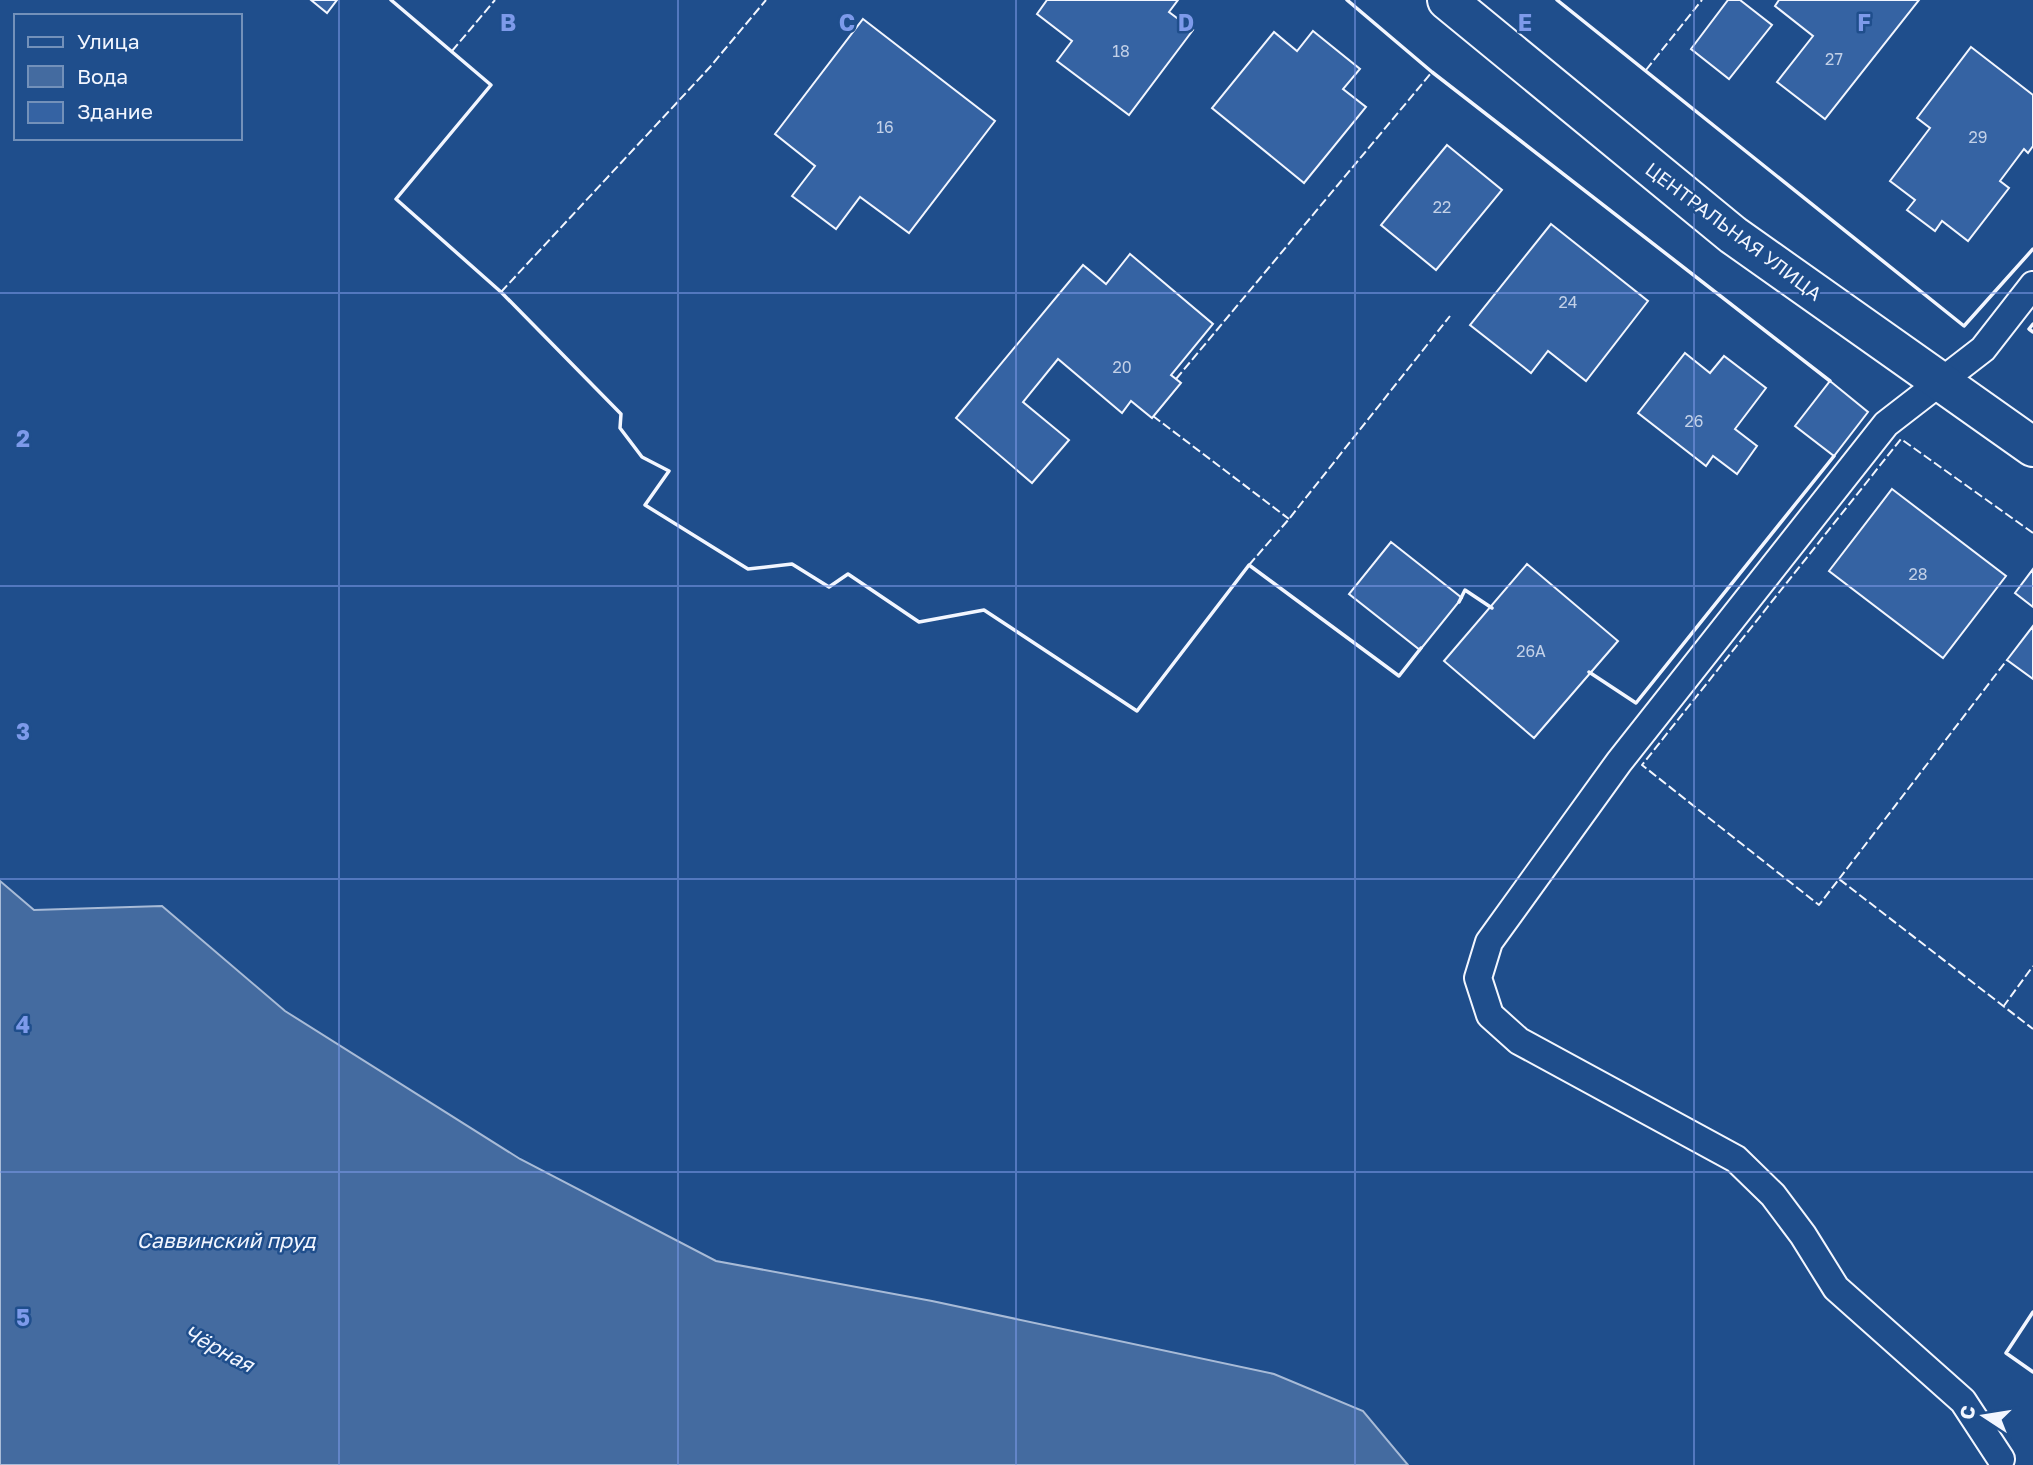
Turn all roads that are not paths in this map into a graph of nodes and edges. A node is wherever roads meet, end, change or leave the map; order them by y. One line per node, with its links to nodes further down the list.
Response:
1 (1447, 0): 3 (street, ЦЕНТРАЛЬНАЯ УЛИЦА)
2 (2033, 285): 3 (lane)
3 (1940, 382): 4 (street, ЦЕНТРАЛЬНАЯ УЛИЦА); 5 (lane)
4 (2033, 447)
5 (2001, 1458)

